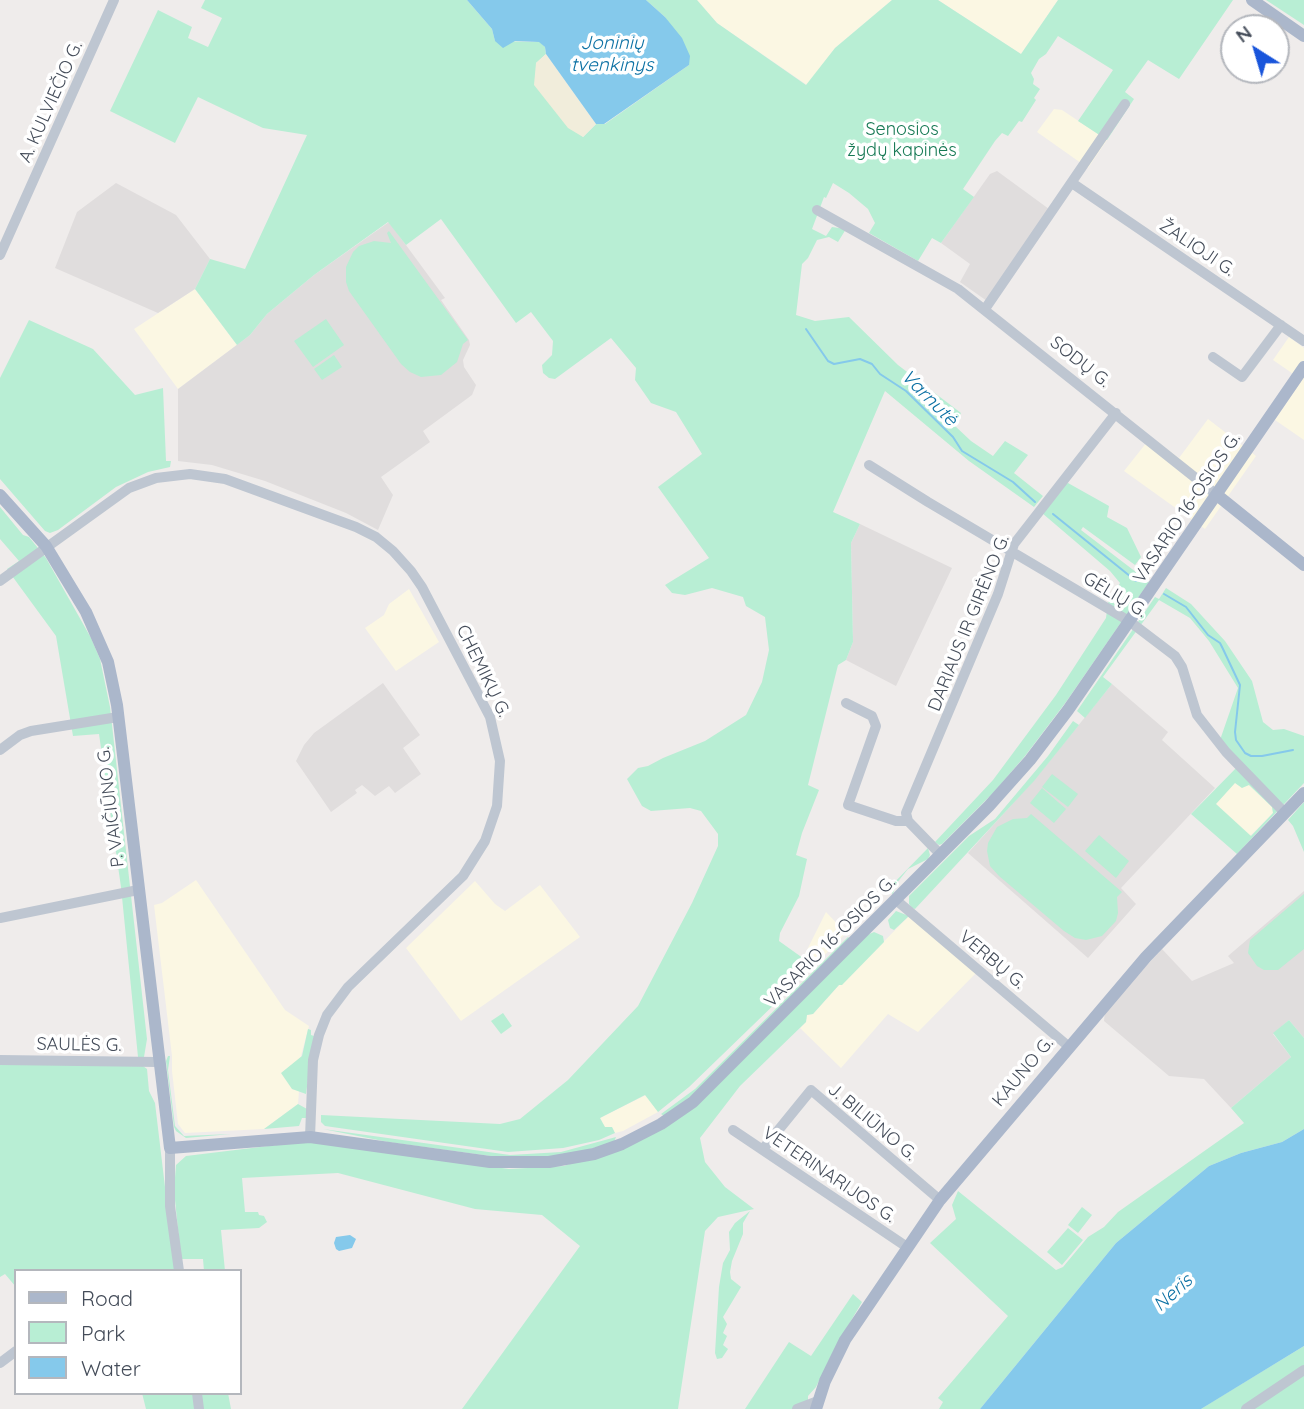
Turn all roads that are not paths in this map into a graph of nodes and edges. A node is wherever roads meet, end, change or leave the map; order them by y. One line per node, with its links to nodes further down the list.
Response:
1 (114, 0): 7 (street, A. KULVIEČIO G.)
2 (1252, 0): 3 (main road)
3 (1304, 36)
4 (1125, 104): 5 (street)
5 (1072, 183): 8 (street); 9 (street, ŽALIOJI G.)
6 (817, 210): 8 (street, SODŲ G.)
7 (0, 256)
8 (985, 309): 13 (street, SODŲ G.)
9 (1280, 325): 10 (street, ŽALIOJI G.); 11 (street)
10 (1304, 341)
11 (1213, 357)
12 (1304, 367): 16 (main road, VASARIO 16-OSIOS G.)
13 (1116, 413): 16 (street, SODŲ G.); 18 (street, DARIAUS IR GIRĖNO G.)
14 (869, 465): 18 (street, GĖLIŲ G.)
15 (0, 495): 17 (main road, P. VAIČIŪNO G.)
16 (1217, 495): 19 (main road, SODŲ G.); 21 (main road, VASARIO 16-OSIOS G.)
17 (47, 546): 20 (street, CHEMIKŲ G.); 23 (main road, P. VAIČIŪNO G.); 36 (street, CHEMIKŲ G.)
18 (1012, 552): 21 (street, GĖLIŲ G.); 27 (street, DARIAUS IR GIRĖNO G.)
19 (1304, 565)
20 (0, 581)
21 (1129, 621): 26 (street, GĖLIŲ G.); 28 (main road, VASARIO 16-OSIOS G.)
22 (846, 703): 27 (street)
23 (118, 717): 24 (street); 29 (main road, P. VAIČIŪNO G.)
24 (0, 750)
25 (1304, 793): 26 (main road, KAUNO G.)
26 (1285, 813): 32 (main road, KAUNO G.)
27 (908, 821): 28 (street)
28 (941, 855): 30 (main road, VASARIO 16-OSIOS G.)
29 (138, 890): 31 (street); 34 (main road, P. VAIČIŪNO G.)
30 (896, 900): 32 (street, VERBŲ G.); 36 (main road, VASARIO 16-OSIOS G.)
31 (0, 918)
32 (1068, 1046): 39 (main road, KAUNO G.)
33 (0, 1060): 34 (street, SAULĖS G.)
34 (158, 1062): 37 (main road, P. VAIČIŪNO G.)
35 (733, 1130): 38 (street, VETERINARIJOS G.)
36 (310, 1137): 37 (main road, VASARIO 16-OSIOS G.)
37 (170, 1148): 41 (street)
38 (763, 1149): 39 (street, J. BILIŪNO G.); 40 (street, VETERINARIJOS G.)
39 (940, 1199): 40 (main road, KAUNO G.)
40 (906, 1247): 43 (main road, KAUNO G.)
41 (179, 1269)
42 (1304, 1370): 45 (street)
43 (817, 1405): 44 (street)
44 (797, 1409)
45 (1246, 1409)

